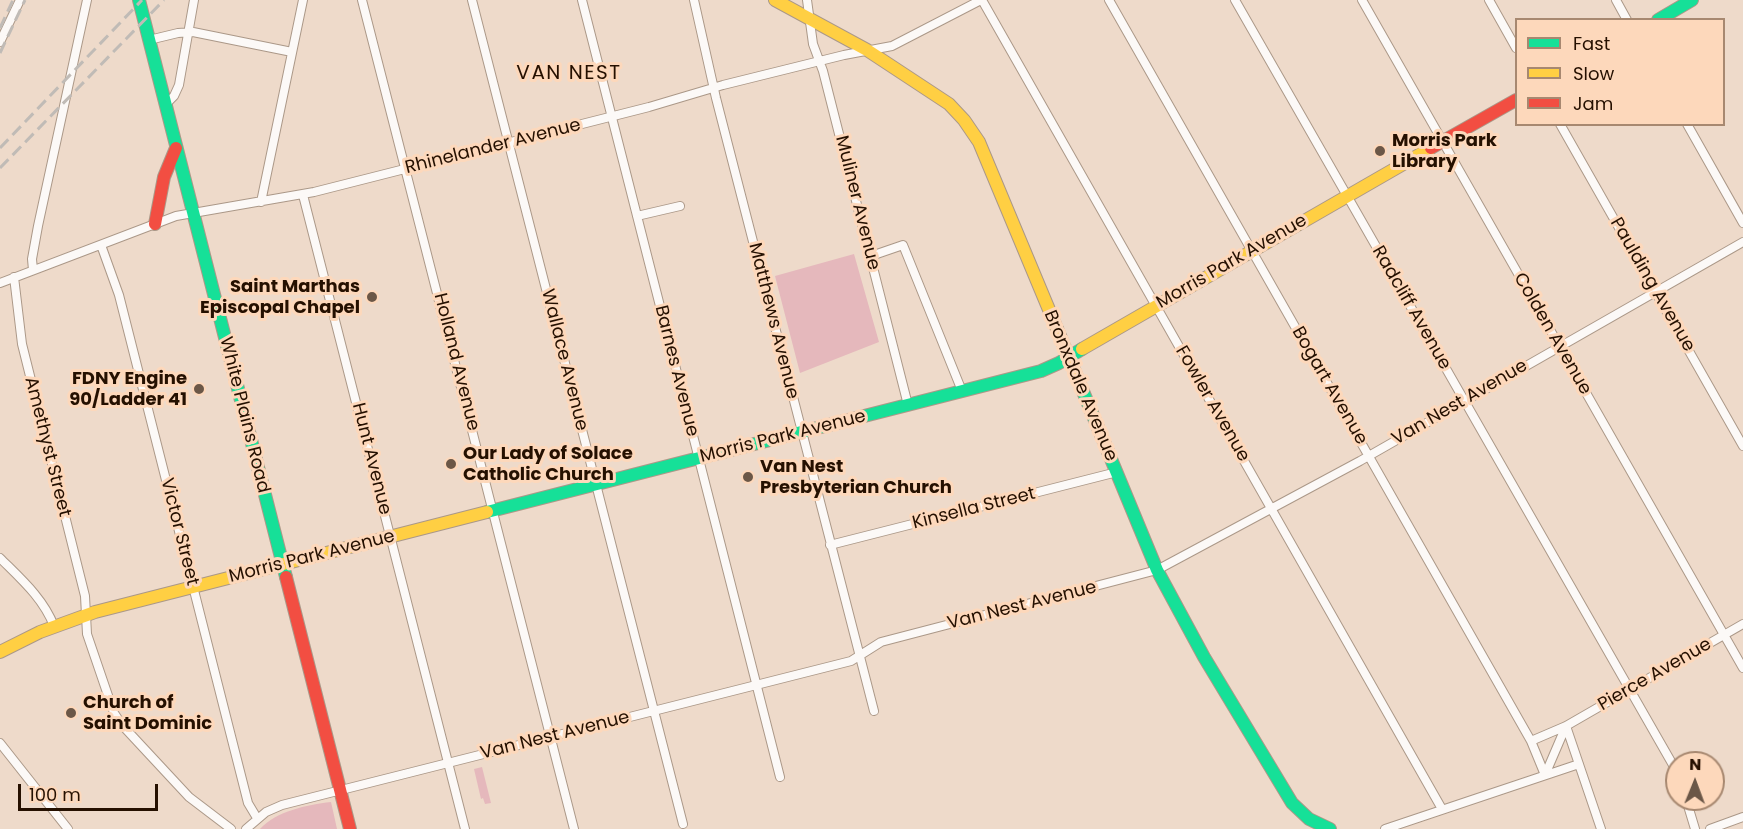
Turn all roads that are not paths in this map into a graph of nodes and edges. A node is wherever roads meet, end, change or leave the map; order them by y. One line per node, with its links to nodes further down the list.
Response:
1 (20, 0): 24 (street)
2 (87, 0): 51 (street)
3 (139, 0): 23 (main road, White Plains Road)
4 (194, 0): 22 (street)
5 (303, 0): 27 (street)
6 (362, 0): 38 (street, Holland Avenue)
7 (472, 0): 36 (street, Wallace Avenue)
8 (582, 0): 32 (street, Barnes Avenue)
9 (694, 0): 29 (street, Matthews Avenue)
10 (775, 0): 19 (main road, Bronxdale Avenue)
11 (807, 0): 19 (street, Muliner Avenue)
12 (982, 0): 26 (street, Rhinelander Avenue); 55 (street, Fowler Avenue)
13 (1109, 0): 49 (street, Bogart Avenue)
14 (1235, 0): 40 (street, Radcliff Avenue)
15 (1362, 0): 35 (street, Colden Avenue)
16 (1489, 0): 25 (street)
17 (1616, 0): 20 (street)
18 (1692, 0): 21 (main road)
19 (809, 18): 26 (main road, Bronxdale Avenue); 28 (street, Muliner Avenue)
20 (1626, 18)
21 (1661, 18)
22 (189, 32): 23 (street); 27 (street); 31 (street)
23 (149, 40): 31 (main road, White Plains Road)
24 (0, 42)
25 (1515, 46)
26 (867, 50): 28 (street, Rhinelander Avenue); 57 (main road, Bronxdale Avenue)
27 (292, 52): 41 (street)
28 (819, 61): 29 (street, Rhinelander Avenue); 50 (street, Muliner Avenue)
29 (713, 87): 32 (street, Rhinelander Avenue); 61 (street, Matthews Avenue)
30 (1515, 101): 35 (main road, Morris Park Avenue)
31 (165, 105): 37 (main road, White Plains Road)
32 (612, 117): 36 (street, Rhinelander Avenue); 44 (street, Barnes Avenue)
33 (1561, 126): 54 (street, Paulding Avenue)
34 (1688, 126): 45 (street)
35 (1443, 142): 40 (main road, Morris Park Avenue); 56 (street, Colden Avenue)
36 (509, 143): 38 (street, Rhinelander Avenue); 66 (street, Wallace Avenue)
37 (176, 148): 43 (main road, White Plains Road); 46 (main road)
38 (406, 169): 39 (street, Rhinelander Avenue); 68 (street, Holland Avenue)
39 (303, 195): 41 (street, Rhinelander Avenue); 69 (street, Hunt Avenue)
40 (1348, 196): 49 (main road, Morris Park Avenue); 59 (street, Radcliff Avenue)
41 (261, 202): 43 (street, Rhinelander Avenue)
42 (680, 206): 44 (street)
43 (192, 213): 46 (street, Rhinelander Avenue); 72 (main road, White Plains Road)
44 (637, 216): 64 (street, Barnes Avenue)
45 (1743, 223)
46 (155, 224): 48 (street, Rhinelander Avenue)
47 (1743, 242): 54 (street, Van Nest Avenue)
48 (101, 245): 51 (street, Rhinelander Avenue); 74 (street, Victor Street)
49 (1252, 251): 55 (main road, Morris Park Avenue); 63 (street, Bogart Avenue)
50 (871, 256): 58 (street); 60 (street, Muliner Avenue)
51 (33, 270): 52 (street, Rhinelander Avenue)
52 (14, 277): 53 (street, Rhinelander Avenue); 75 (street, Amethyst Street)
53 (0, 283)
54 (1655, 292): 56 (street, Van Nest Avenue); 62 (street, Paulding Avenue)
55 (1156, 306): 57 (main road, Morris Park Avenue); 67 (street, Fowler Avenue)
56 (1559, 346): 59 (street, Van Nest Avenue); 78 (street, Colden Avenue)
57 (1069, 357): 58 (main road, Morris Park Avenue); 65 (main road, Bronxdale Avenue)
58 (962, 391): 60 (main road, Morris Park Avenue)
59 (1464, 401): 63 (street, Van Nest Avenue); 83 (street, Radcliff Avenue)
60 (908, 405): 61 (main road, Morris Park Avenue)
61 (801, 432): 64 (main road, Morris Park Avenue); 70 (street, Matthews Avenue)
62 (1743, 446)
63 (1369, 456): 67 (street, Van Nest Avenue); 88 (street, Bogart Avenue)
64 (699, 459): 66 (main road, Morris Park Avenue); 82 (street, Barnes Avenue)
65 (1117, 472): 70 (street, Kinsella Street); 73 (main road, Bronxdale Avenue)
66 (596, 485): 68 (main road, Morris Park Avenue); 84 (street, Wallace Avenue)
67 (1272, 509): 73 (street, Van Nest Avenue); 96 (street, Fowler Avenue)
68 (494, 511): 69 (main road, Morris Park Avenue); 87 (street, Holland Avenue)
69 (391, 537): 72 (main road, Morris Park Avenue); 91 (street, Hunt Avenue)
70 (830, 545): 80 (street, Matthews Avenue)
71 (0, 558): 77 (street)
72 (282, 565): 74 (main road, Morris Park Avenue); 95 (main road, White Plains Road)
73 (1157, 570): 80 (street, Van Nest Avenue); 107 (main road, Bronxdale Avenue)
74 (192, 588): 75 (main road, Morris Park Avenue); 99 (street, Victor Street)
75 (86, 615): 77 (main road, Morris Park Avenue); 102 (street, Amethyst Street)
76 (1743, 624): 78 (street, Pierce Avenue)
77 (54, 626): 79 (main road, Morris Park Avenue)
78 (1724, 635): 81 (street, Colden Avenue); 83 (street, Pierce Avenue)
79 (0, 652)
80 (859, 657): 82 (street, Van Nest Avenue); 85 (street, Matthews Avenue)
81 (1743, 668)
82 (756, 684): 84 (street, Van Nest Avenue); 94 (street, Barnes Avenue)
83 (1629, 690): 86 (street, Pierce Avenue); 90 (street, Radcliff Avenue)
84 (654, 710): 87 (street, Van Nest Avenue); 100 (street, Wallace Avenue)
85 (874, 711)
86 (1566, 726): 88 (street, Pierce Avenue); 92 (street); 93 (street)
87 (551, 737): 91 (street, Van Nest Avenue); 106 (street, Holland Avenue)
88 (1531, 741): 93 (street, Bogart Avenue)
89 (0, 743): 101 (street)
90 (1665, 752)
91 (448, 763): 95 (street, Van Nest Avenue); 105 (street, Hunt Avenue)
92 (1579, 764): 93 (street); 109 (street)
93 (1545, 775): 96 (street)
94 (780, 777)
95 (340, 790): 99 (street, Van Nest Avenue); 104 (main road, White Plains Road)
96 (1442, 809): 108 (street)
97 (1690, 811): 110 (street)
98 (1743, 817): 111 (street)
99 (257, 818): 103 (street, Van Nest Avenue)
100 (682, 824)
101 (68, 829)
102 (231, 829)
103 (246, 829)
104 (350, 829)
105 (465, 829)
106 (574, 829)
107 (1330, 829)
108 (1385, 829)
109 (1601, 829)
110 (1695, 829)
111 (1710, 829)

